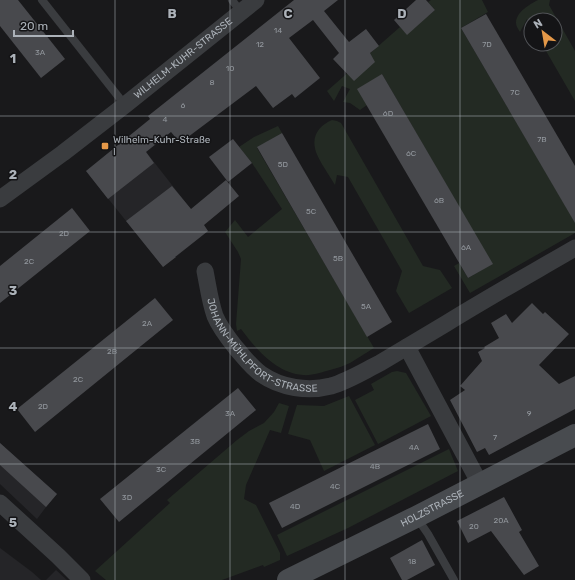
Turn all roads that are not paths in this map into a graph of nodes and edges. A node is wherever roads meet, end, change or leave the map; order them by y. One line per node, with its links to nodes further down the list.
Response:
1 (42, 0): 4 (lane, WILHELM-KUHR-STRASSE)
2 (256, 0): 3 (street, WILHELM-KUHR-STRASSE)
3 (237, 6): 4 (street, WILHELM-KUHR-STRASSE)
4 (125, 105): 5 (street, WILHELM-KUHR-STRASSE)
5 (0, 199)
6 (575, 248): 8 (street, JOHANN-MÜHLPFORT-STRASSE)
7 (205, 271): 8 (street, JOHANN-MÜHLPFORT-STRASSE)
8 (407, 347): 10 (street)
9 (575, 436): 10 (street, HOLZSTRASSE)
10 (480, 484): 12 (street, HOLZSTRASSE)
11 (0, 503): 13 (street)
12 (416, 517): 14 (street, HOLZSTRASSE); 15 (lane)
13 (82, 580)
14 (288, 580)
15 (454, 580)

